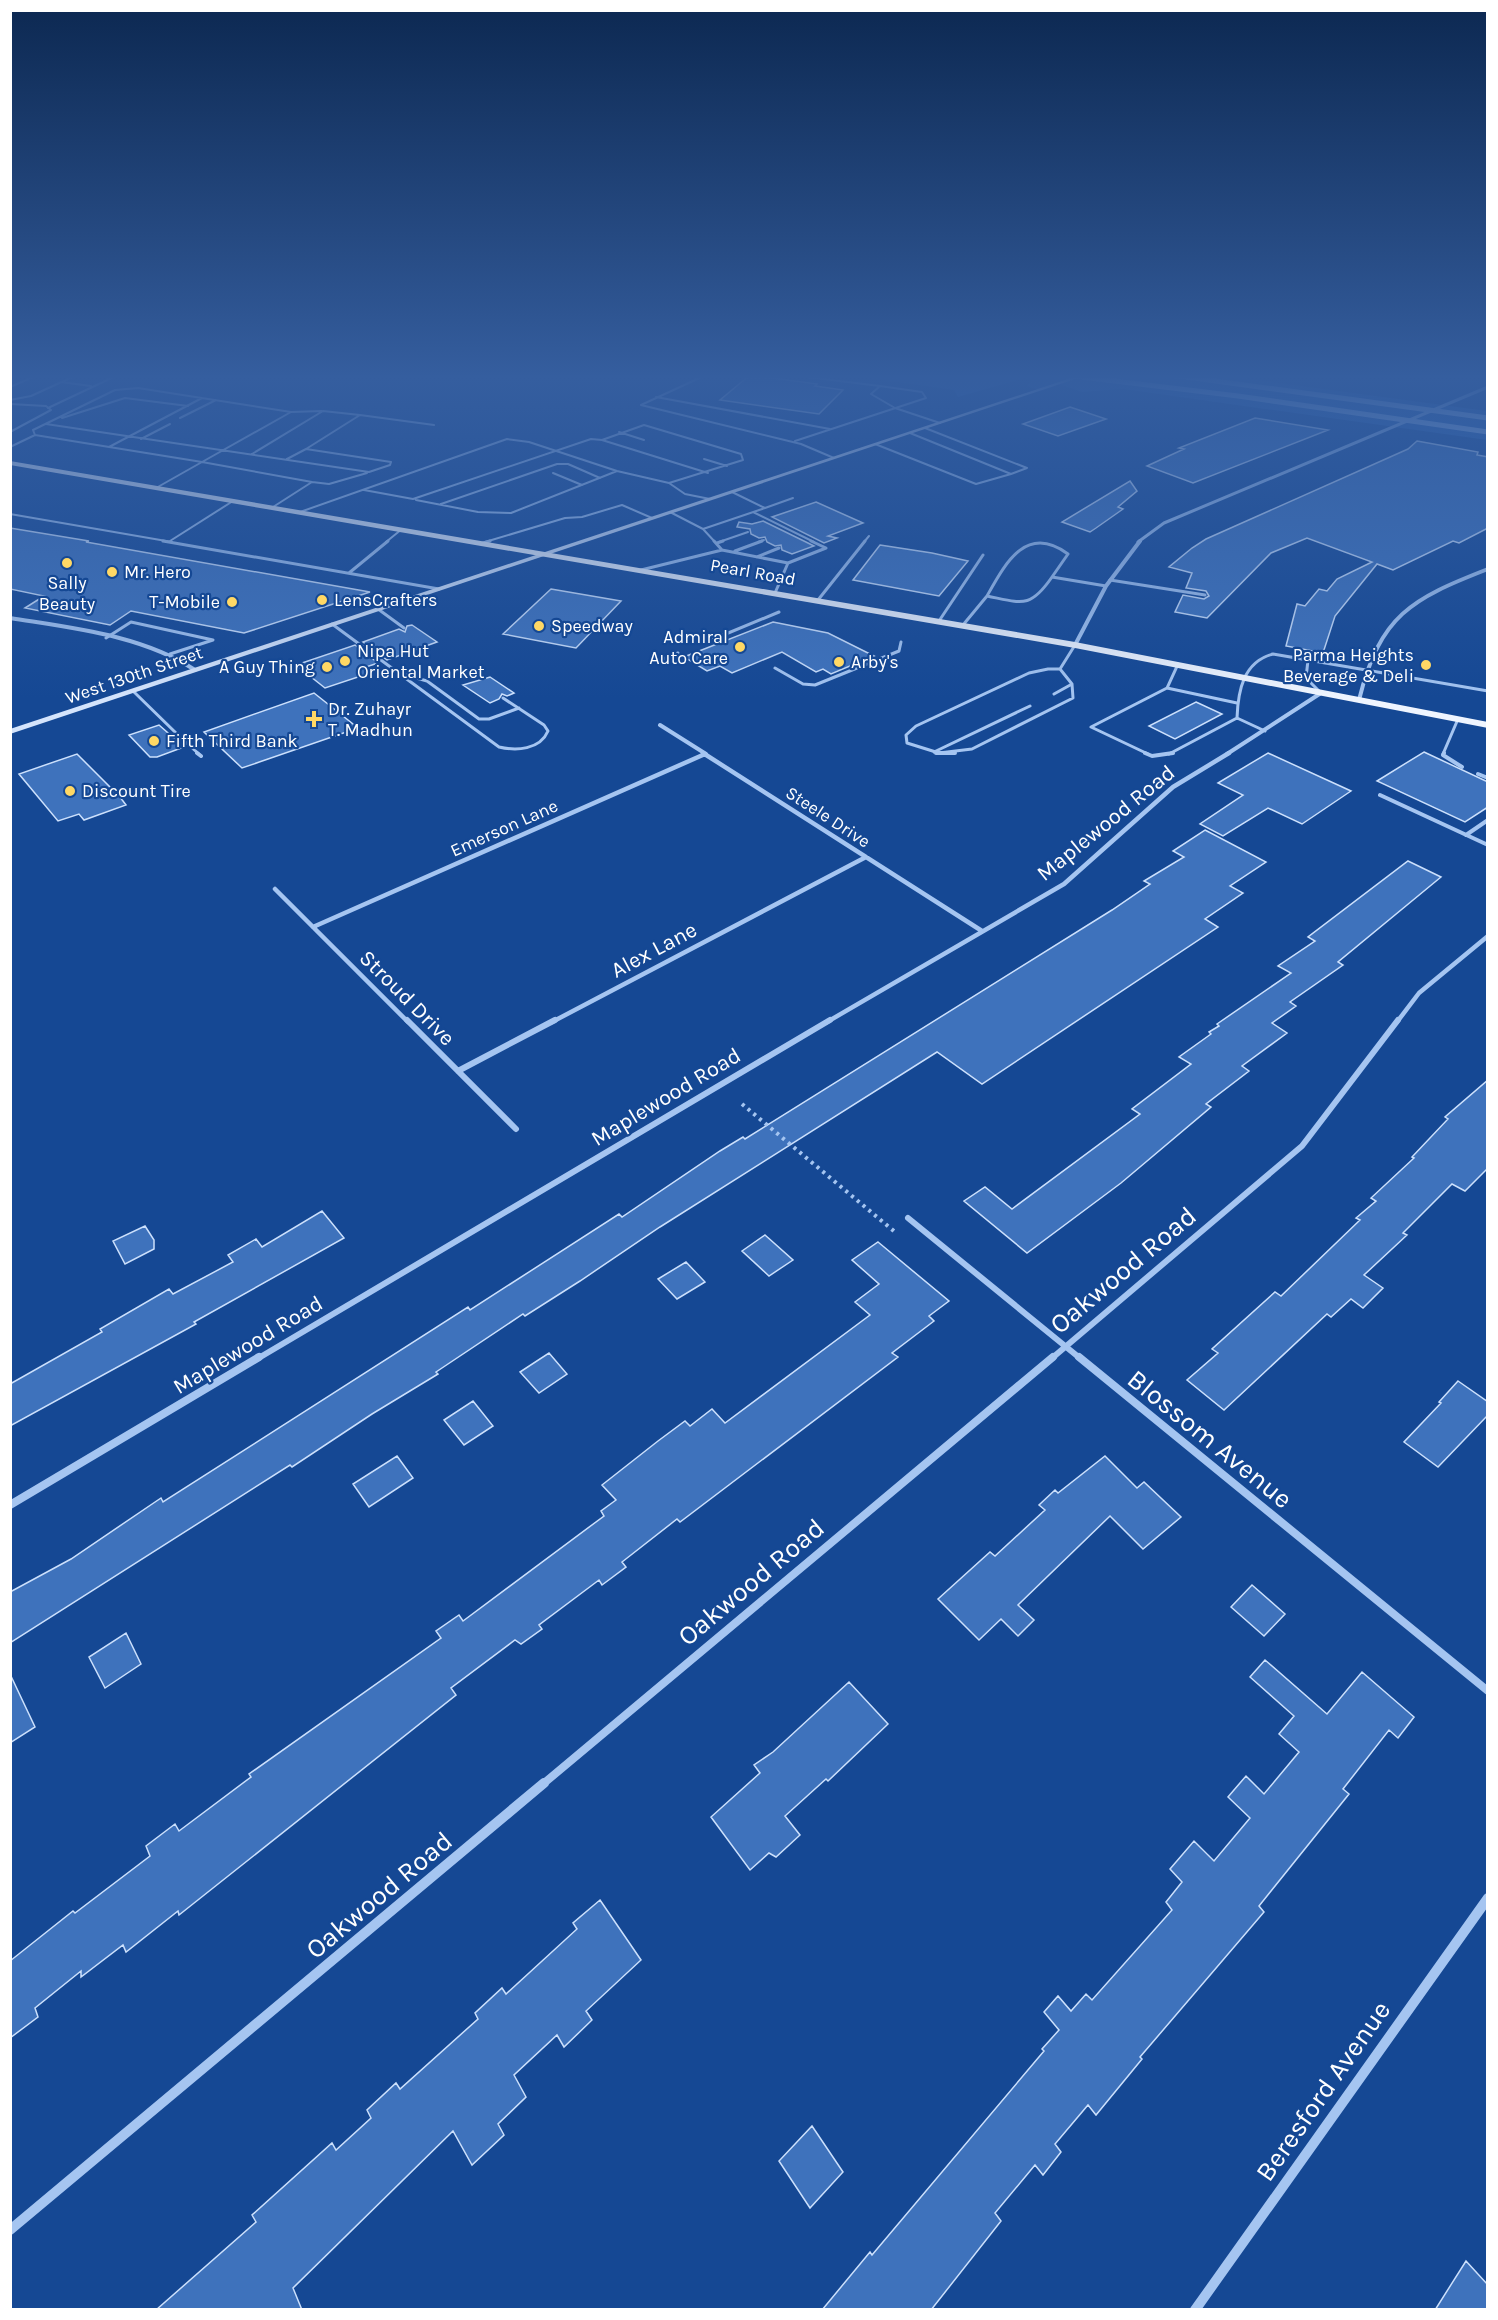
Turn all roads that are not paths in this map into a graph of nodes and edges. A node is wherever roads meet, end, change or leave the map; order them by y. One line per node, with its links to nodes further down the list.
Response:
1 (123, 482): 16 (main road, Pearl Road)
2 (166, 482): 16 (lane)
3 (312, 482): 24 (lane)
4 (314, 482): 5 (lane)
5 (335, 482)
6 (381, 482): 17 (lane)
7 (463, 482): 21 (lane)
8 (503, 482): 23 (lane)
9 (575, 482): 15 (lane)
10 (589, 482): 15 (lane)
11 (666, 482): 14 (lane)
12 (761, 482): 18 (main road, West 130th Street)
13 (1261, 482): 56 (street)
14 (669, 483): 20 (lane)
15 (582, 485): 23 (lane)
16 (156, 488): 22 (main road, Pearl Road)
17 (361, 489): 21 (lane); 26 (lane)
18 (732, 492): 20 (main road, West 130th Street); 25 (lane)
19 (793, 498): 25 (lane)
20 (710, 499): 27 (main road, West 130th Street)
21 (413, 500): 23 (lane)
22 (233, 501): 24 (main road, Pearl Road); 41 (lane)
23 (439, 504)
24 (273, 507): 26 (main road, Pearl Road)
25 (765, 508): 28 (lane)
26 (300, 512): 33 (main road, Pearl Road)
27 (670, 512): 30 (main road, West 130th Street); 34 (lane)
28 (753, 512): 31 (lane); 34 (lane)
29 (10, 514): 41 (lane)
30 (652, 518): 43 (lane); 48 (main road, West 130th Street)
31 (775, 523): 32 (lane); 35 (lane)
32 (766, 526)
33 (402, 529): 43 (main road, Pearl Road); 54 (lane)
34 (703, 529): 44 (lane)
35 (792, 531): 37 (lane); 39 (lane)
36 (748, 532): 44 (lane)
37 (783, 534)
38 (869, 536): 62 (lane)
39 (807, 539): 42 (lane); 51 (lane)
40 (764, 540): 47 (lane)
41 (170, 542): 54 (lane)
42 (799, 542)
43 (483, 543): 48 (main road, Pearl Road)
44 (717, 543): 46 (lane)
45 (779, 548): 50 (lane)
46 (722, 550): 47 (lane); 53 (lane)
47 (732, 552): 50 (lane)
48 (546, 553): 53 (main road, Pearl Road); 58 (main road, West 130th Street)
49 (983, 555): 66 (lane)
50 (757, 557): 51 (lane)
51 (788, 563): 59 (lane)
52 (1488, 569): 81 (street)
53 (641, 570): 59 (main road, Pearl Road)
54 (350, 573): 58 (lane)
55 (1052, 577): 57 (lane); 61 (lane); 61 (lane)
56 (1110, 580): 57 (street); 60 (lane)
57 (1106, 586): 73 (street)
58 (439, 589): 63 (main road, West 130th Street)
59 (775, 593): 62 (main road, Pearl Road)
60 (1204, 595)
61 (987, 596): 68 (lane)
62 (818, 600): 66 (main road, Pearl Road)
63 (378, 609): 67 (main road, West 130th Street); 69 (lane)
64 (779, 612): 71 (lane)
65 (10, 618): 70 (street)
66 (939, 621): 68 (main road, Pearl Road)
67 (332, 624): 82 (main road, West 130th Street); 83 (lane)
68 (963, 626): 73 (main road, Pearl Road)
69 (404, 628)
70 (106, 638): 75 (street); 75 (lane)
71 (710, 641)
72 (901, 642): 79 (lane)
73 (1075, 645): 78 (main road, Pearl Road); 80 (lane)
74 (678, 653): 76 (lane)
75 (170, 654): 82 (street)
76 (663, 659)
77 (1308, 660): 81 (lane); 84 (lane); 89 (lane)
78 (1178, 664): 84 (main road, Pearl Road); 86 (lane)
79 (774, 668)
80 (1060, 669): 85 (lane); 104 (lane)
81 (1365, 669): 88 (lane); 92 (street)
82 (195, 670): 87 (main road, West 130th Street)
83 (399, 673): 95 (lane); 95 (lane)
84 (1245, 677): 89 (main road, Pearl Road); 93 (lane)
85 (1072, 684): 90 (lane); 104 (lane)
86 (1167, 688): 93 (lane); 96 (lane)
87 (133, 691): 101 (main road, West 130th Street); 102 (lane)
88 (1488, 691)
89 (1321, 693): 92 (main road, Pearl Road); 100 (street, Maplewood Road)
90 (1054, 694)
91 (503, 698): 95 (lane)
92 (1359, 700): 97 (main road, Pearl Road)
93 (1237, 704): 96 (lane)
94 (1030, 706): 104 (lane)
95 (519, 708)
96 (1237, 718): 100 (lane)
97 (1458, 719): 99 (main road, Pearl Road); 107 (lane)
98 (660, 725): 105 (street, Steele Drive)
99 (1488, 725)
100 (1265, 731): 117 (street, Maplewood Road)
101 (10, 732)
102 (176, 733)
103 (182, 739): 106 (lane)
104 (932, 753)
105 (705, 754): 114 (street, Steele Drive); 116 (street, Emerson Lane)
106 (201, 756)
107 (1462, 767)
108 (1478, 774): 109 (lane)
109 (1488, 778)
110 (1380, 795): 112 (lane)
111 (1488, 820): 112 (lane)
112 (1466, 835): 113 (lane)
113 (1488, 845)
114 (866, 857): 117 (street, Steele Drive); 119 (street, Alex Lane)
115 (275, 889): 116 (street, Stroud Drive)
116 (314, 927): 119 (street, Stroud Drive)
117 (982, 932): 123 (street, Maplewood Road)
118 (1488, 936): 122 (street, Oakwood Road)
119 (458, 1071): 120 (street, Stroud Drive)
120 (516, 1130)
121 (908, 1218): 122 (street, Blossom Avenue)
122 (1065, 1347): 124 (street, Blossom Avenue); 126 (street, Oakwood Road)
123 (10, 1505)
124 (1488, 1691)
125 (1488, 1898): 127 (street, Beresford Avenue)
126 (10, 2230)
127 (1195, 2310)

